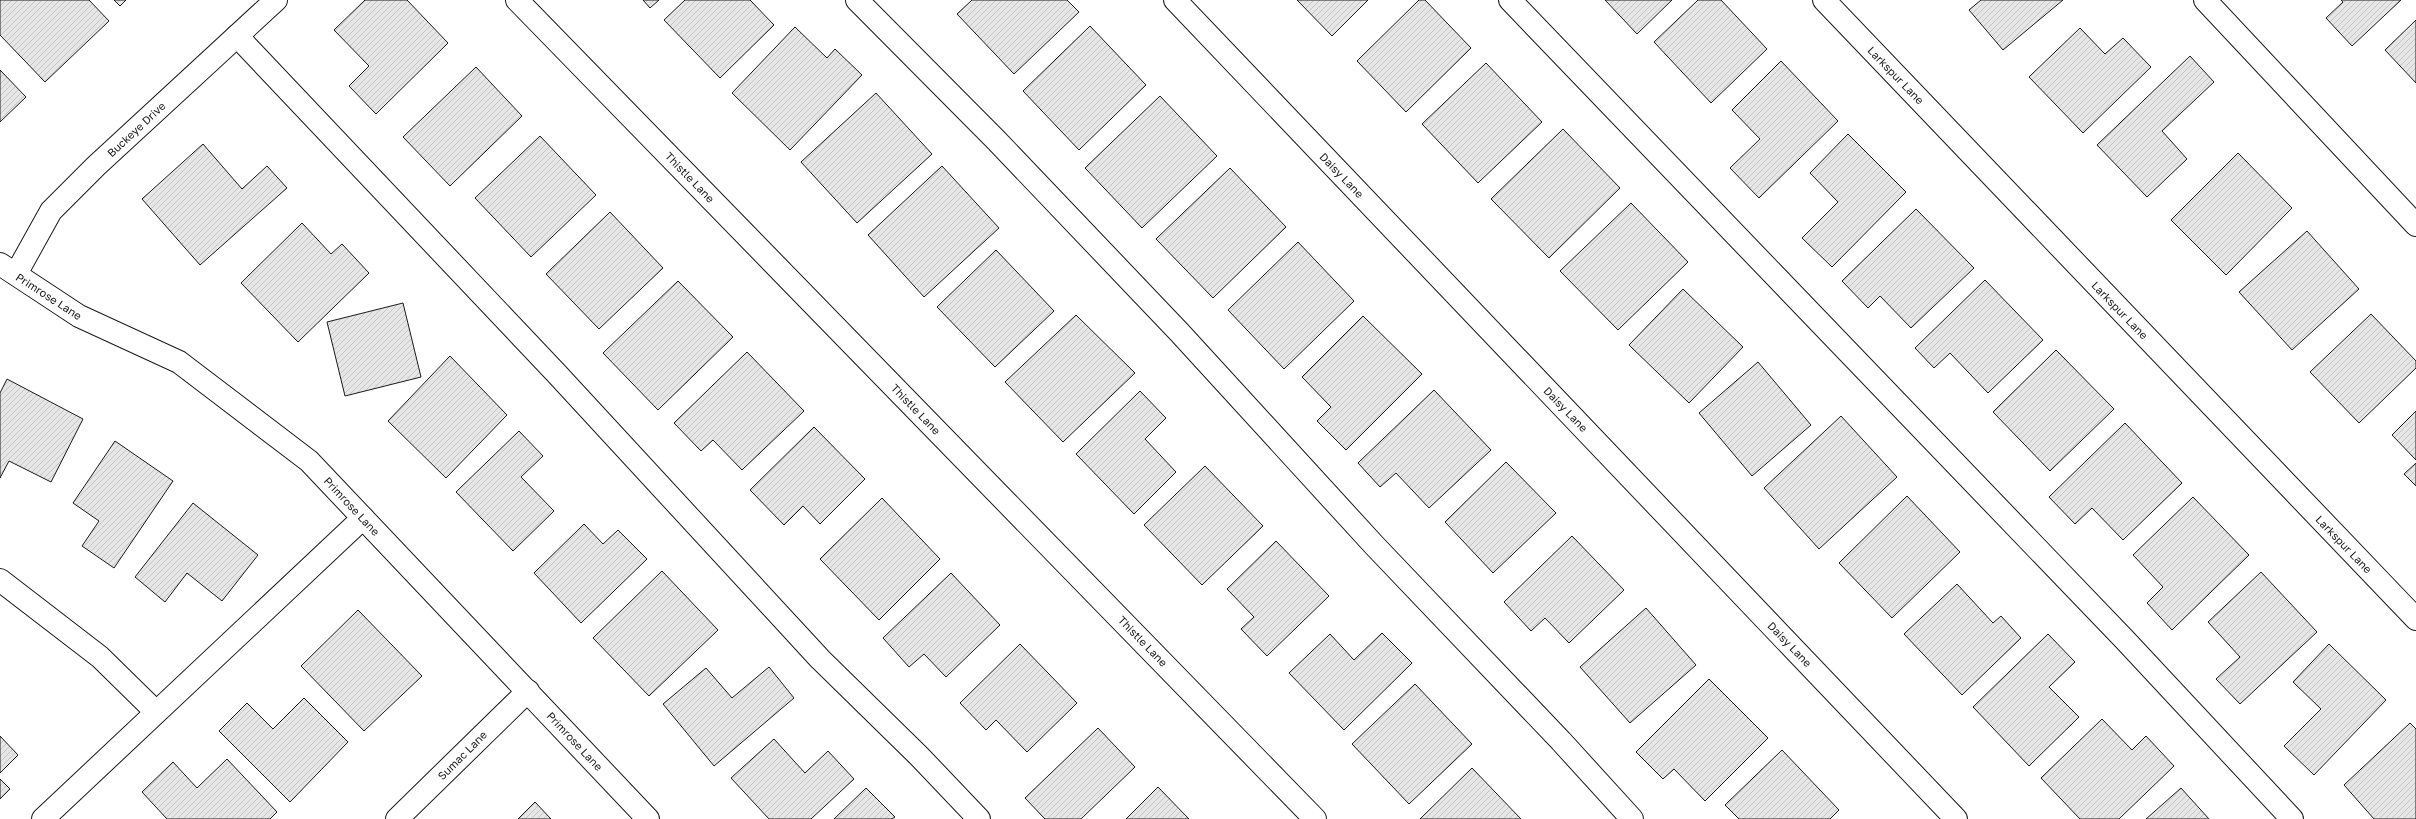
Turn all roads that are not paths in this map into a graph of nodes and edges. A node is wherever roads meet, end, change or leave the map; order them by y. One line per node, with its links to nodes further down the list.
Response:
1 (276, 0): 8 (street, Buckeye Drive)
2 (517, 0): 20 (street, Thistle Lane)
3 (857, 0): 21 (street)
4 (1175, 0): 22 (street, Daisy Lane)
5 (1510, 0): 23 (street)
6 (1824, 0): 13 (street, Larkspur Lane)
7 (2205, 0): 9 (street)
8 (238, 36): 10 (street, Buckeye Drive); 19 (street)
9 (2416, 225)
10 (8, 269): 11 (street, Primrose Lane)
11 (363, 518): 14 (street, Primrose Lane); 15 (street)
12 (0, 580): 15 (street)
13 (2416, 619)
14 (528, 691): 17 (street, Sumac Lane); 18 (street, Primrose Lane)
15 (155, 711): 16 (street)
16 (43, 819)
17 (397, 819)
18 (648, 819)
19 (979, 819)
20 (1315, 819)
21 (1632, 819)
22 (1956, 819)
23 (2292, 819)

